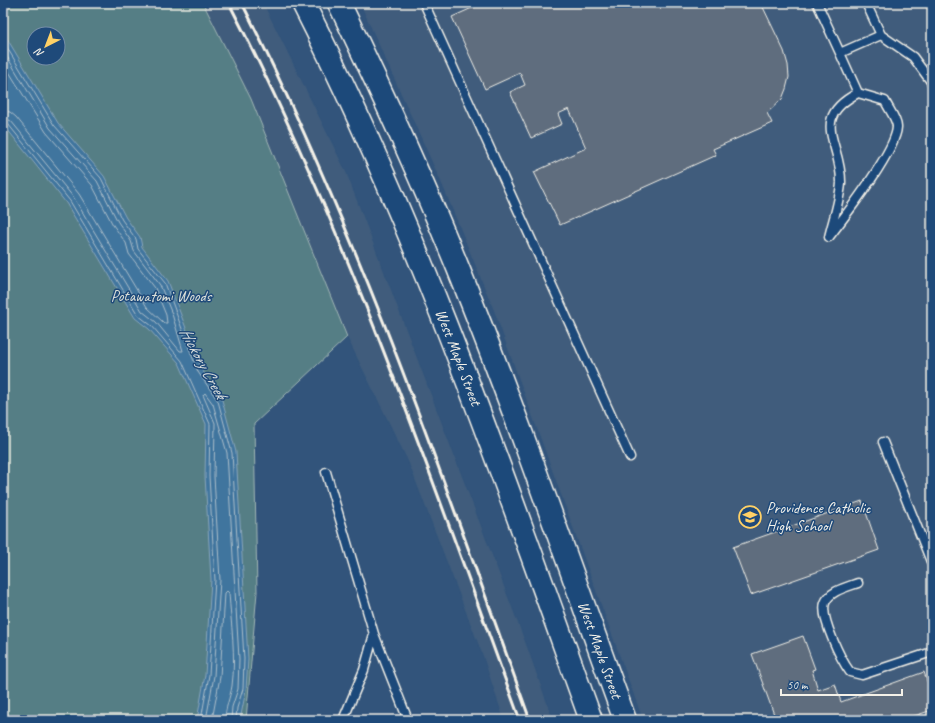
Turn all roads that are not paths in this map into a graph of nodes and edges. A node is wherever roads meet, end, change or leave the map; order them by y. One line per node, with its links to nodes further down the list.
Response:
1 (303, 3): 19 (main road, West Maple Street)
2 (339, 3): 20 (main road, West Maple Street)
3 (424, 3): 11 (lane)
4 (817, 3): 7 (lane)
5 (866, 3): 6 (lane)
6 (881, 35): 7 (lane); 8 (lane)
7 (840, 54): 9 (lane)
8 (932, 83)
9 (858, 93): 9 (lane)
10 (882, 442): 13 (lane)
11 (630, 457)
12 (326, 472): 15 (lane)
13 (932, 564)
14 (858, 583): 16 (lane)
15 (374, 634): 17 (lane); 18 (lane)
16 (932, 652)
17 (343, 720)
18 (408, 720)
19 (591, 720)
20 (625, 720)

